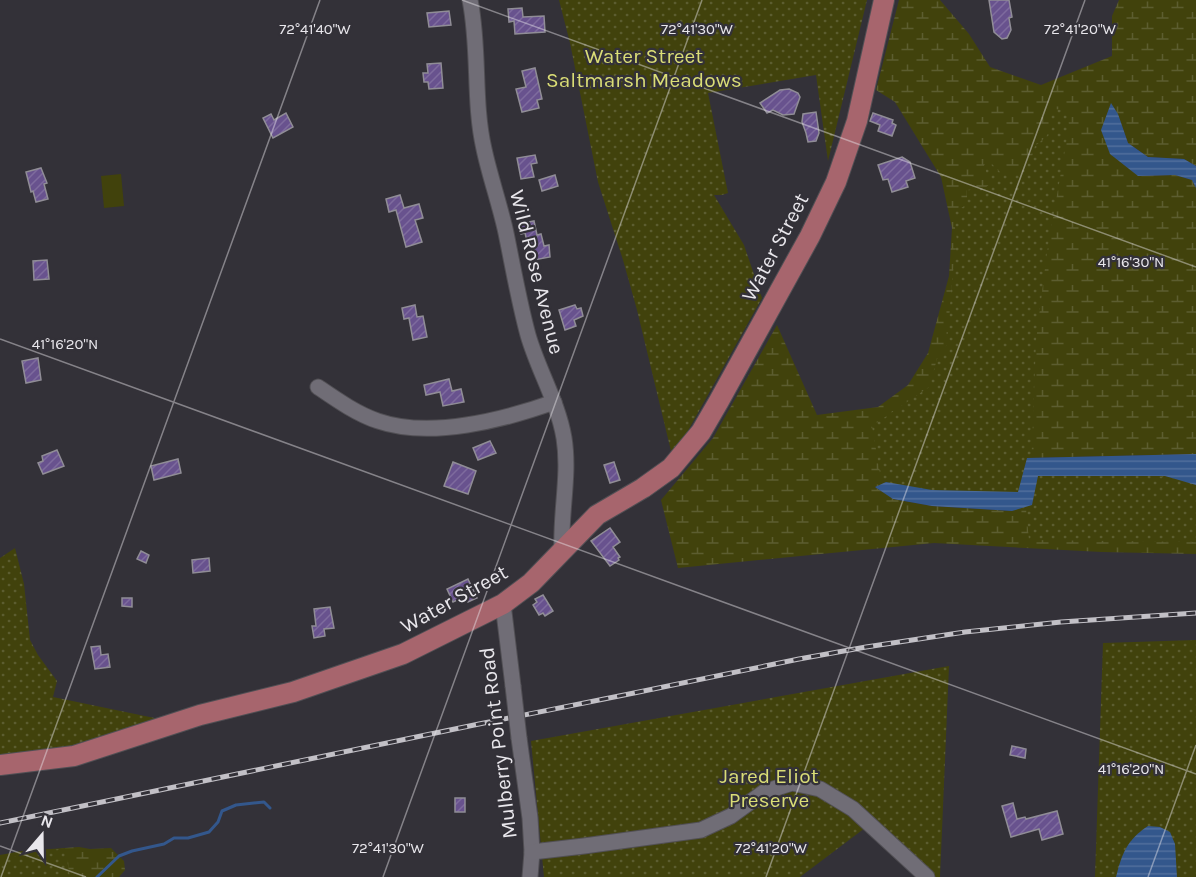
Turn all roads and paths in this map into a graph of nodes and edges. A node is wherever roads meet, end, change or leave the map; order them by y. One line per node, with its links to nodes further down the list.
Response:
1 (470, 0): 4 (street, Wild Rose Avenue)
2 (884, 0): 5 (main road, Water Street)
3 (318, 387): 4 (street)
4 (554, 402): 5 (street, Wild Rose Avenue)
5 (562, 551): 6 (main road, Water Street)
6 (503, 603): 7 (main road, Water Street); 8 (street, Mulberry Point Road, bridge)
7 (0, 765)
8 (532, 852): 9 (street, Mulberry Point Road); 10 (street)
9 (530, 877)
10 (927, 877)

